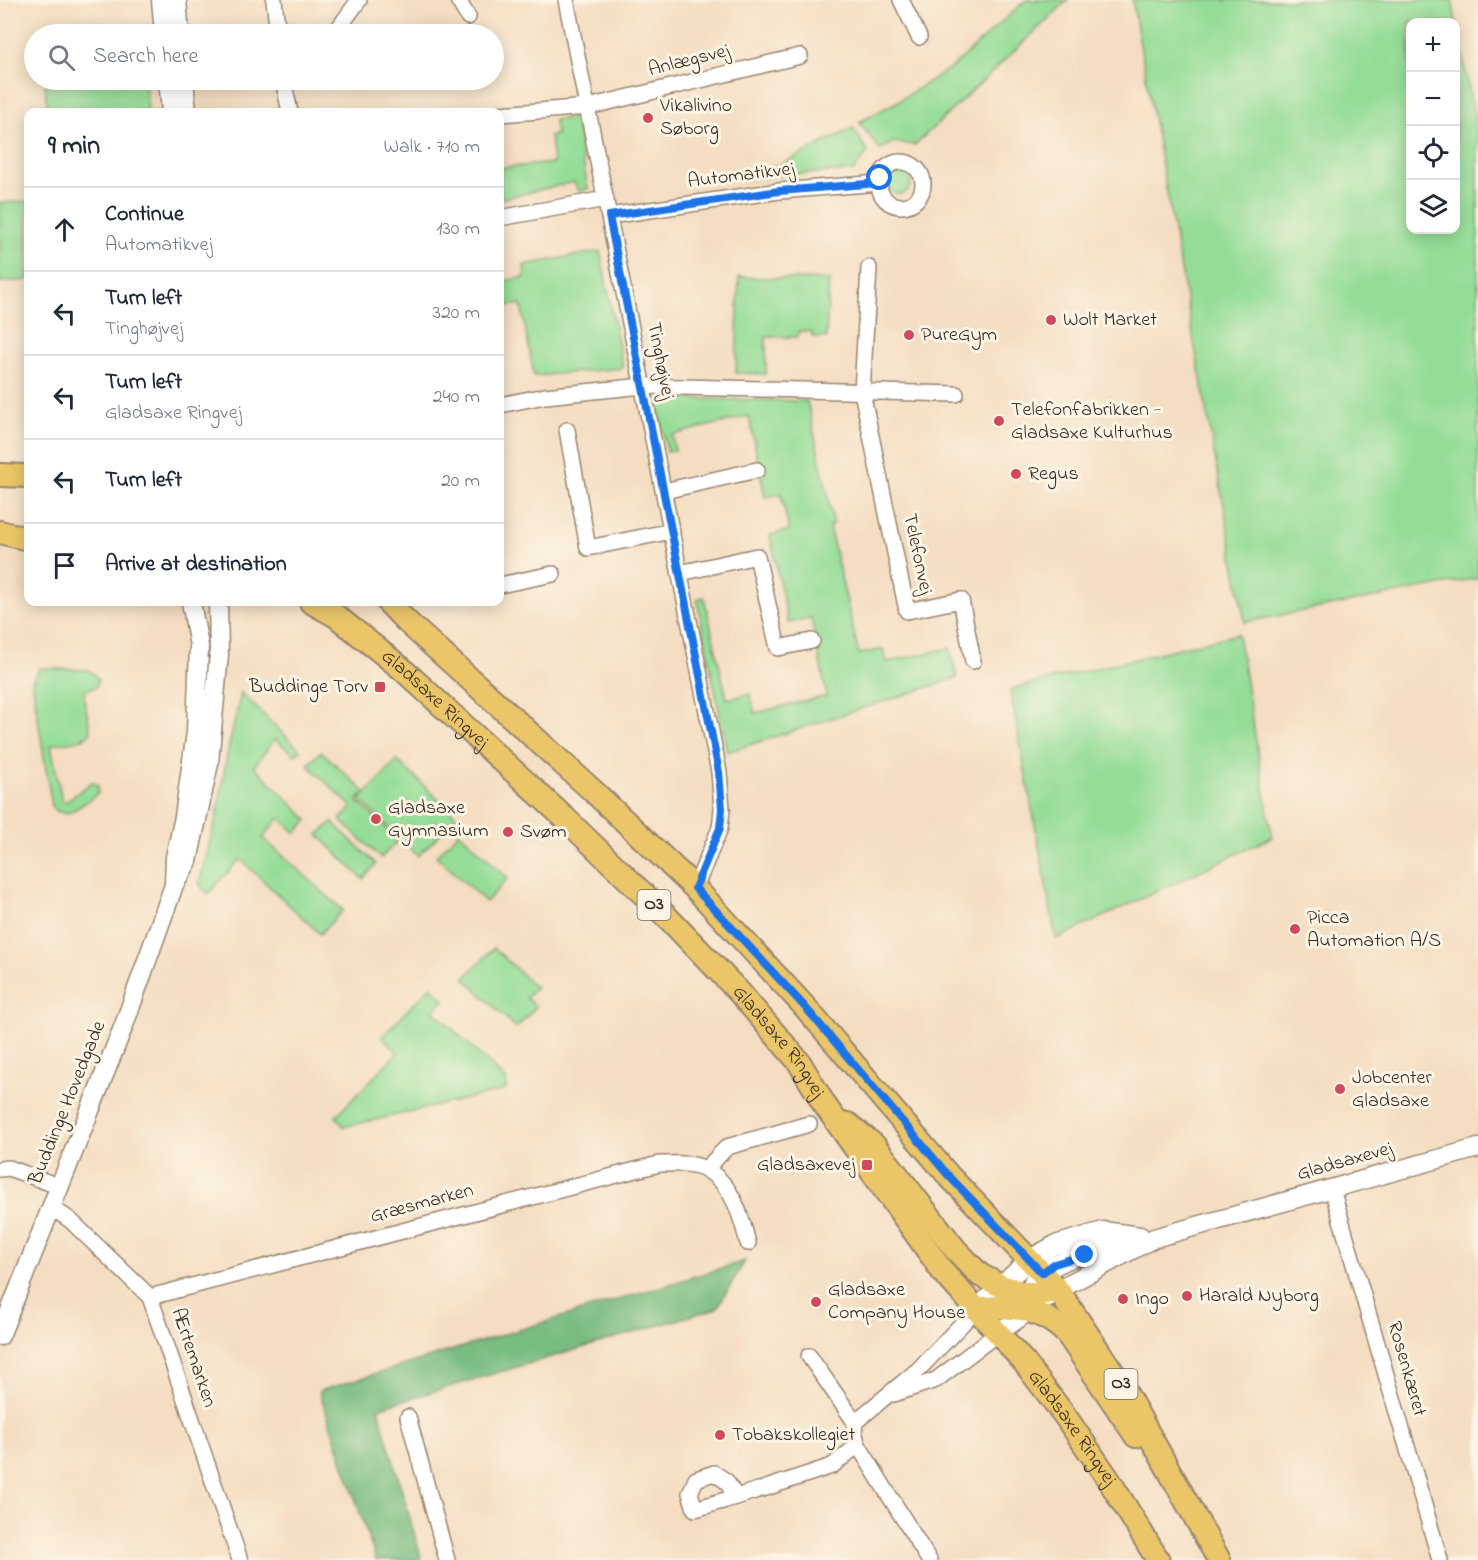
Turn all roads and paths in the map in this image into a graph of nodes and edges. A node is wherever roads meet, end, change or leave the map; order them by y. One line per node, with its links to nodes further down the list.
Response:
1 (161, 0): 9 (street)
2 (177, 0): 10 (street)
3 (274, 0): 11 (street)
4 (359, 0): 12 (street)
5 (459, 0): 8 (street)
6 (566, 0): 18 (street, Tinghøjvej)
7 (901, 0): 13 (street)
8 (468, 17)
9 (163, 24)
10 (179, 24)
11 (277, 24)
12 (342, 24)
13 (919, 37)
14 (800, 56): 18 (street, Anlægsvej)
15 (169, 90): 19 (street)
16 (185, 90): 20 (street)
17 (285, 90): 21 (street)
18 (588, 107): 22 (street); 24 (street, Tinghøjvej)
19 (171, 108)
20 (187, 108)
21 (289, 108)
22 (504, 114)
23 (879, 183): 25 (street, Automatikvej)
24 (606, 199): 25 (street, Tinghøjvej); 26 (street)
25 (609, 216): 28 (street, Tinghøjvej)
26 (505, 217)
27 (869, 268): 29 (street, Telefonvej)
28 (643, 386): 29 (street); 31 (street); 36 (street, Tinghøjvej)
29 (862, 392): 30 (street); 51 (street, Telefonvej)
30 (956, 394)
31 (504, 404)
32 (567, 430): 39 (street)
33 (757, 471): 36 (street)
34 (0, 475): 35 (main road)
35 (24, 476)
36 (664, 491): 39 (street, Tinghøjvej)
37 (24, 523): 38 (main road)
38 (0, 524)
39 (672, 531): 43 (street, Tinghøjvej)
40 (0, 532): 41 (main road)
41 (24, 538)
42 (553, 573): 44 (street)
43 (680, 573): 50 (street); 54 (street, Tinghøjvej)
44 (504, 584)
45 (191, 606): 53 (street, Buddinge Hovedgade)
46 (204, 606): 52 (street)
47 (219, 606): 52 (street, Buddinge Hovedgade)
48 (318, 606): 55 (main road, Gladsaxe Ringvej / O3)
49 (392, 606): 54 (main road, Gladsaxe Ringvej / O3)
50 (812, 641)
51 (974, 661)
52 (213, 706): 53 (street, Buddinge Hovedgade)
53 (174, 885): 60 (street, Buddinge Hovedgade)
54 (695, 888): 65 (main road, Gladsaxe Ringvej / O3)
55 (824, 1104): 66 (main road); 69 (main road, Gladsaxe Ringvej / O3)
56 (809, 1124): 59 (street)
57 (1478, 1148): 61 (street, Gladsaxevej)
58 (0, 1169): 60 (street)
59 (706, 1169): 64 (street); 68 (street, Græsmarken)
60 (58, 1186): 62 (street, Buddinge Hovedgade)
61 (1332, 1189): 63 (street, Gladsaxevej); 84 (street, Rosenkæret)
62 (51, 1207): 68 (street, Ærtemarken); 71 (street, Buddinge Hovedgade)
63 (1154, 1238): 65 (street, Gladsaxevej); 67 (street, Gladsaxevej)
64 (748, 1243)
65 (1036, 1266): 66 (street, Gladsaxevej); 67 (main road, Gladsaxe Ringvej / O3); 70 (street)
66 (1001, 1286): 69 (street, Gladsaxevej); 70 (main road)
67 (1058, 1290): 70 (main road); 77 (main road, Gladsaxe Ringvej / O3)
68 (150, 1297): 79 (street, Ærtemarken)
69 (976, 1309): 70 (main road, Gladsaxe Ringvej / O3); 70 (main road); 73 (street)
70 (1017, 1313): 73 (street); 77 (main road); 82 (main road, Gladsaxe Ringvej / O3)
71 (0, 1336)
72 (808, 1356): 75 (street)
73 (888, 1396): 75 (street)
74 (408, 1417): 80 (street)
75 (855, 1422): 76 (street)
76 (858, 1445): 78 (street); 81 (street)
77 (1176, 1483): 83 (main road, Gladsaxe Ringvej / O3)
78 (736, 1497)
79 (240, 1560)
80 (447, 1560)
81 (929, 1560)
82 (1158, 1560)
83 (1219, 1560)
84 (1440, 1560)

